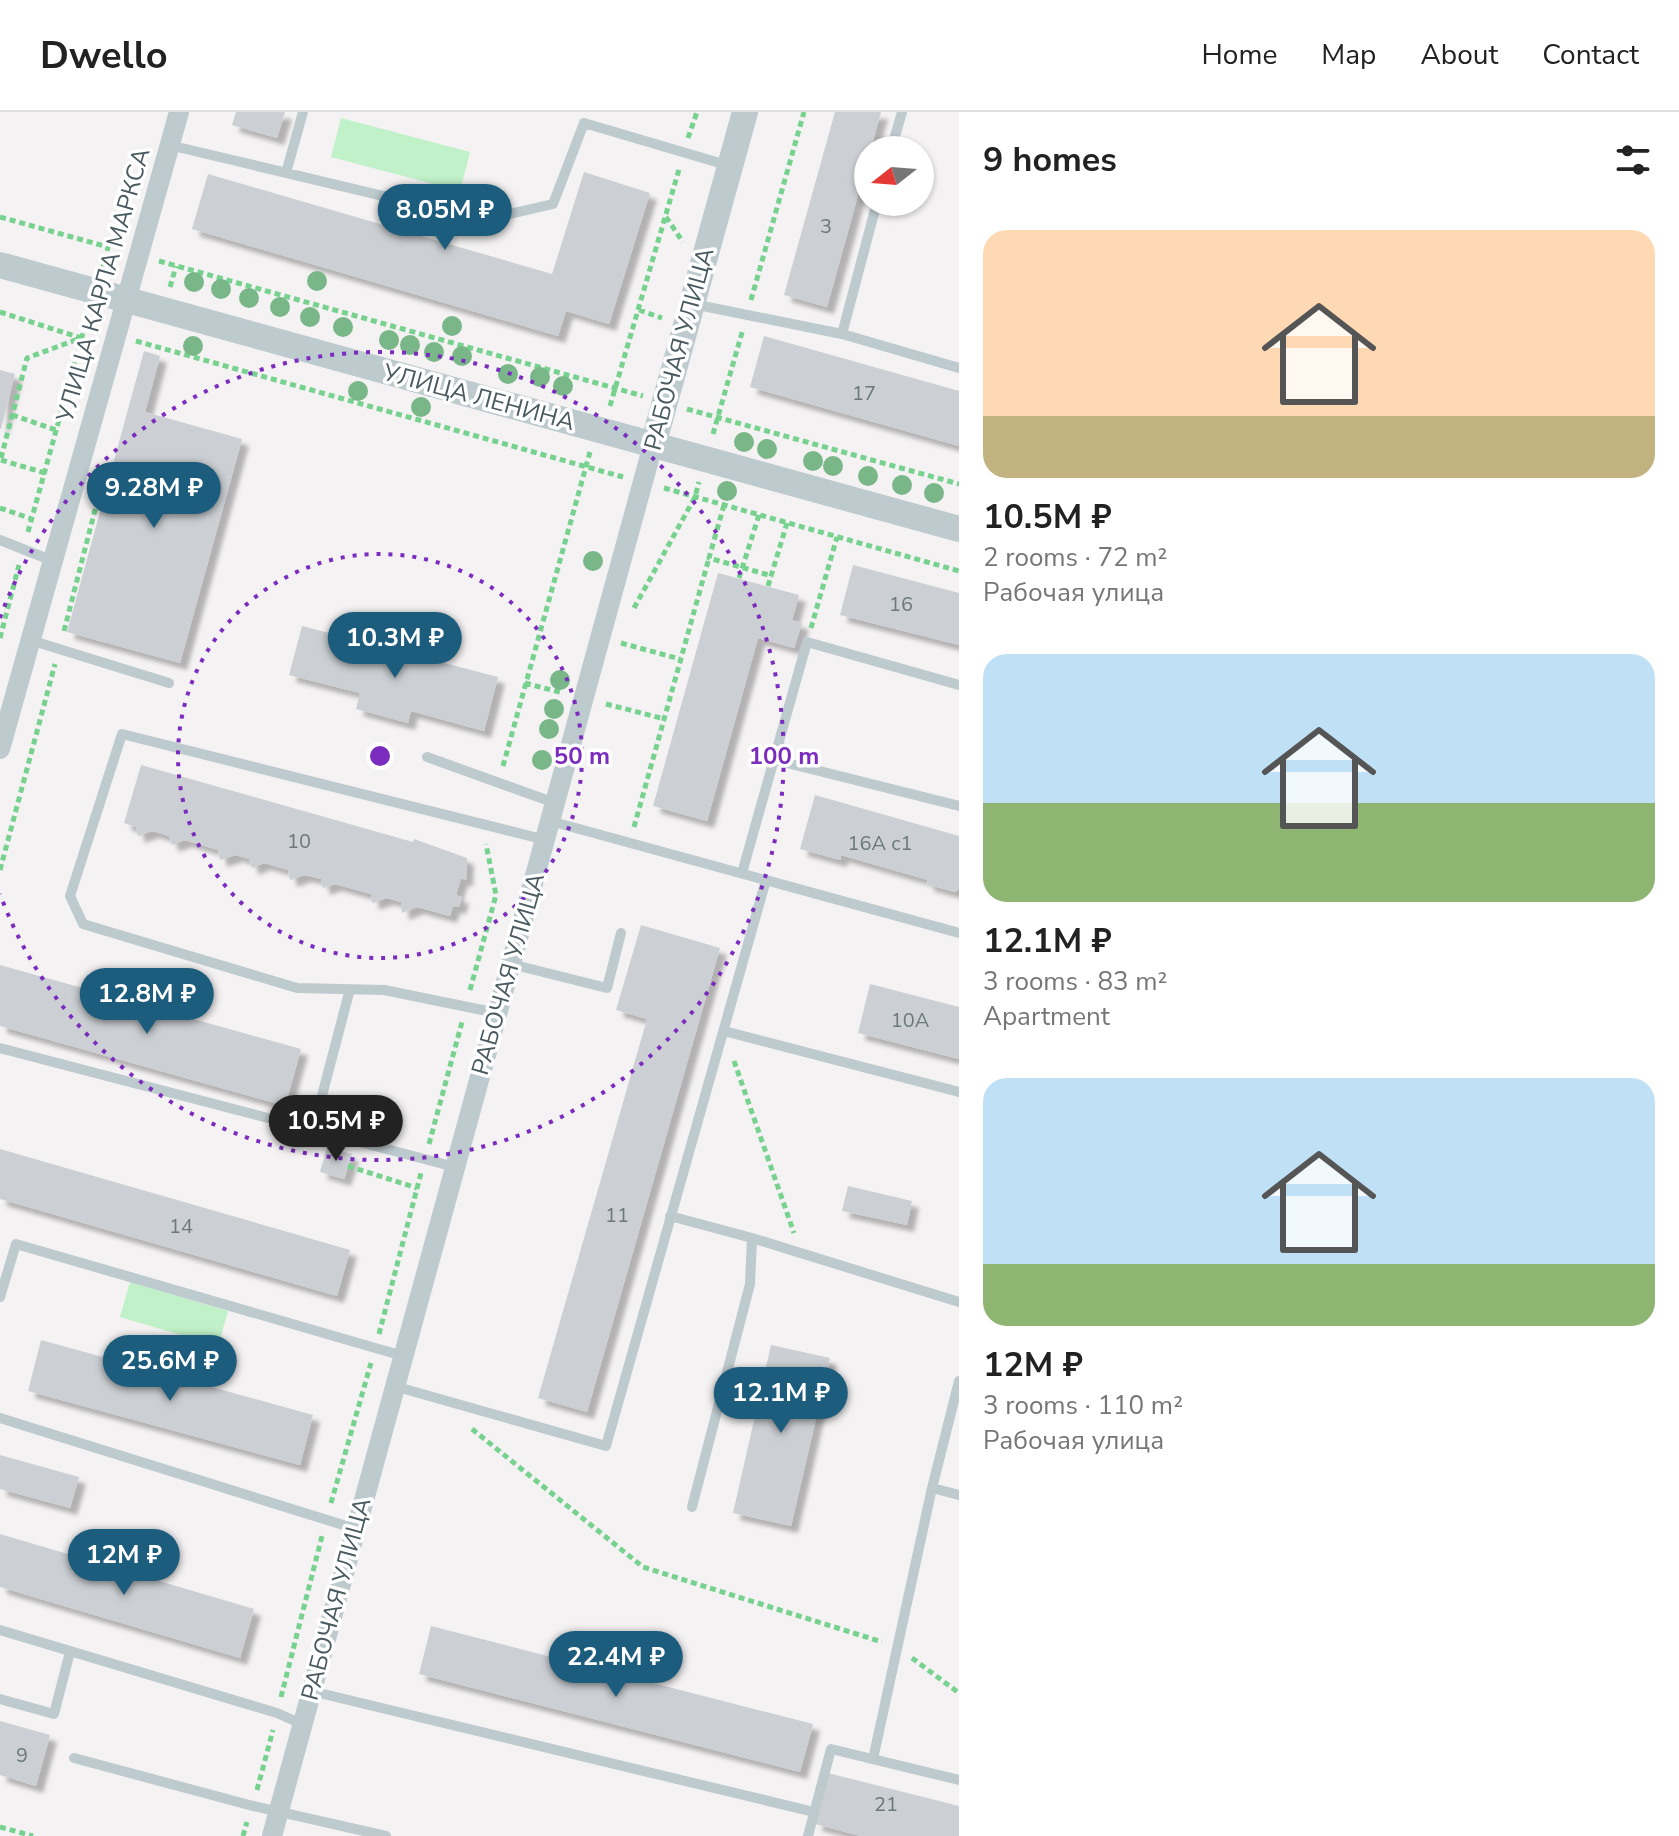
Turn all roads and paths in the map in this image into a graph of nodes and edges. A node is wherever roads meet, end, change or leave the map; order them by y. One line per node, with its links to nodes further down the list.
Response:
1 (179, 112): 8 (street, УЛИЦА КАРЛА МАРКСА)
2 (303, 112): 11 (lane)
3 (697, 112): 9 (path)
4 (745, 112): 10 (street, РАБОЧАЯ УЛИЦА)
5 (902, 112): 7 (lane)
6 (585, 118): 9 (lane); 11 (lane)
7 (895, 136)
8 (169, 145): 11 (lane); 17 (street, УЛИЦА КАРЛА МАРКСА)
9 (683, 152): 10 (lane); 24 (path)
10 (730, 166): 18 (street, РАБОЧАЯ УЛИЦА)
11 (286, 173)
12 (873, 216): 20 (lane)
13 (0, 217): 16 (path)
14 (0, 265): 16 (street, УЛИЦА ЛЕНИНА)
15 (176, 266): 24 (path)
16 (96, 291): 17 (street, УЛИЦА ЛЕНИНА); 21 (path)
17 (125, 299): 28 (street, УЛИЦА ЛЕНИНА); 47 (street, УЛИЦА КАРЛА МАРКСА)
18 (692, 303): 20 (lane); 25 (street, РАБОЧАЯ УЛИЦА)
19 (0, 312): 21 (path)
20 (842, 334): 23 (lane)
21 (81, 338): 26 (path); 27 (path)
22 (133, 357): 31 (path)
23 (959, 368)
24 (618, 389): 25 (path); 28 (path)
25 (665, 403): 29 (street, РАБОЧАЯ УЛИЦА); 34 (path)
26 (12, 415): 27 (path); 30 (path)
27 (56, 430): 32 (path)
28 (599, 430): 29 (street, УЛИЦА ЛЕНИНА); 31 (path)
29 (653, 445): 33 (street, РАБОЧАЯ УЛИЦА); 42 (street, УЛИЦА ЛЕНИНА)
30 (0, 461): 32 (path)
31 (584, 467): 33 (path); 67 (path)
32 (45, 473): 40 (path)
33 (643, 482): 36 (path); 69 (street, РАБОЧАЯ УЛИЦА)
34 (959, 484)
35 (98, 496): 58 (path)
36 (695, 497): 37 (path); 53 (path)
37 (724, 505): 39 (path); 46 (path)
38 (0, 508): 40 (path)
39 (759, 515): 41 (path); 48 (path)
40 (32, 519): 45 (path)
41 (787, 523): 43 (path); 50 (path)
42 (959, 529)
43 (837, 537): 49 (path); 57 (path)
44 (0, 540): 45 (lane)
45 (24, 547): 47 (lane); 55 (path)
46 (709, 558): 48 (path); 59 (path)
47 (53, 561): 56 (street, УЛИЦА КАРЛА МАРКСА)
48 (744, 568): 50 (path); 51 (path)
49 (959, 571)
50 (772, 576): 52 (path)
51 (739, 578)
52 (768, 586)
53 (630, 615)
54 (623, 629): 59 (path)
55 (0, 638)
56 (30, 640): 58 (lane); 64 (street, УЛИЦА КАРЛА МАРКСА)
57 (807, 642): 61 (lane); 66 (lane)
58 (59, 651): 60 (lane); 72 (path)
59 (680, 659): 63 (path)
60 (169, 683)
61 (959, 685)
62 (597, 702): 63 (path)
63 (665, 719): 71 (path)
64 (0, 749)
65 (427, 757): 67 (lane)
66 (775, 760): 68 (lane); 73 (lane)
67 (499, 782): 69 (lane)
68 (959, 806)
69 (550, 821): 70 (lane); 71 (lane); 77 (street, РАБОЧАЯ УЛИЦА)
70 (482, 824): 78 (lane); 79 (path)
71 (630, 841): 73 (lane)
72 (0, 870)
73 (742, 873): 74 (lane)
74 (766, 880): 76 (lane); 81 (lane)
75 (621, 933): 77 (lane)
76 (959, 933)
77 (511, 964): 80 (street, РАБОЧАЯ УЛИЦА)
78 (350, 989): 79 (lane); 84 (lane)
79 (466, 1006): 80 (lane); 85 (path)
80 (497, 1013): 87 (street, РАБОЧАЯ УЛИЦА)
81 (724, 1031): 83 (lane); 89 (lane); 91 (path)
82 (0, 1048): 84 (lane)
83 (959, 1092)
84 (313, 1130): 85 (lane)
85 (425, 1159): 87 (lane); 88 (path)
86 (348, 1166): 88 (path)
87 (455, 1167): 95 (street, РАБОЧАЯ УЛИЦА)
88 (417, 1188): 94 (path)
89 (670, 1216): 90 (lane); 97 (lane)
90 (752, 1238): 91 (lane); 102 (lane)
91 (801, 1253): 93 (lane)
92 (0, 1297): 94 (lane)
93 (959, 1302)
94 (375, 1347): 95 (lane); 103 (path)
95 (403, 1356): 97 (street, РАБОЧАЯ УЛИЦА)
96 (959, 1381): 100 (lane)
97 (394, 1386): 104 (street, РАБОЧАЯ УЛИЦА)
98 (0, 1418): 103 (lane)
99 (465, 1423): 106 (path)
100 (932, 1488): 101 (lane); 106 (lane)
101 (959, 1495)
102 (692, 1507)
103 (327, 1518): 104 (lane); 111 (path)
104 (356, 1529): 108 (street, РАБОЧАЯ УЛИЦА)
105 (0, 1630): 107 (lane)
106 (897, 1647): 109 (path); 114 (lane)
107 (70, 1652): 110 (lane); 111 (lane)
108 (311, 1691): 112 (street, РАБОЧАЯ УЛИЦА); 118 (lane)
109 (959, 1693)
110 (0, 1699)
111 (277, 1713): 112 (lane); 116 (path)
112 (302, 1724): 117 (street, РАБОЧАЯ УЛИЦА)
113 (74, 1758): 116 (lane)
114 (873, 1759): 115 (lane); 118 (lane)
115 (959, 1780)
116 (253, 1806): 117 (lane); 121 (path)
117 (279, 1810): 122 (street, РАБОЧАЯ УЛИЦА); 123 (lane)
118 (814, 1812): 124 (lane)
119 (0, 1827): 120 (path)
120 (33, 1836)
121 (243, 1836)
122 (272, 1836)
123 (386, 1836)
124 (808, 1836)

